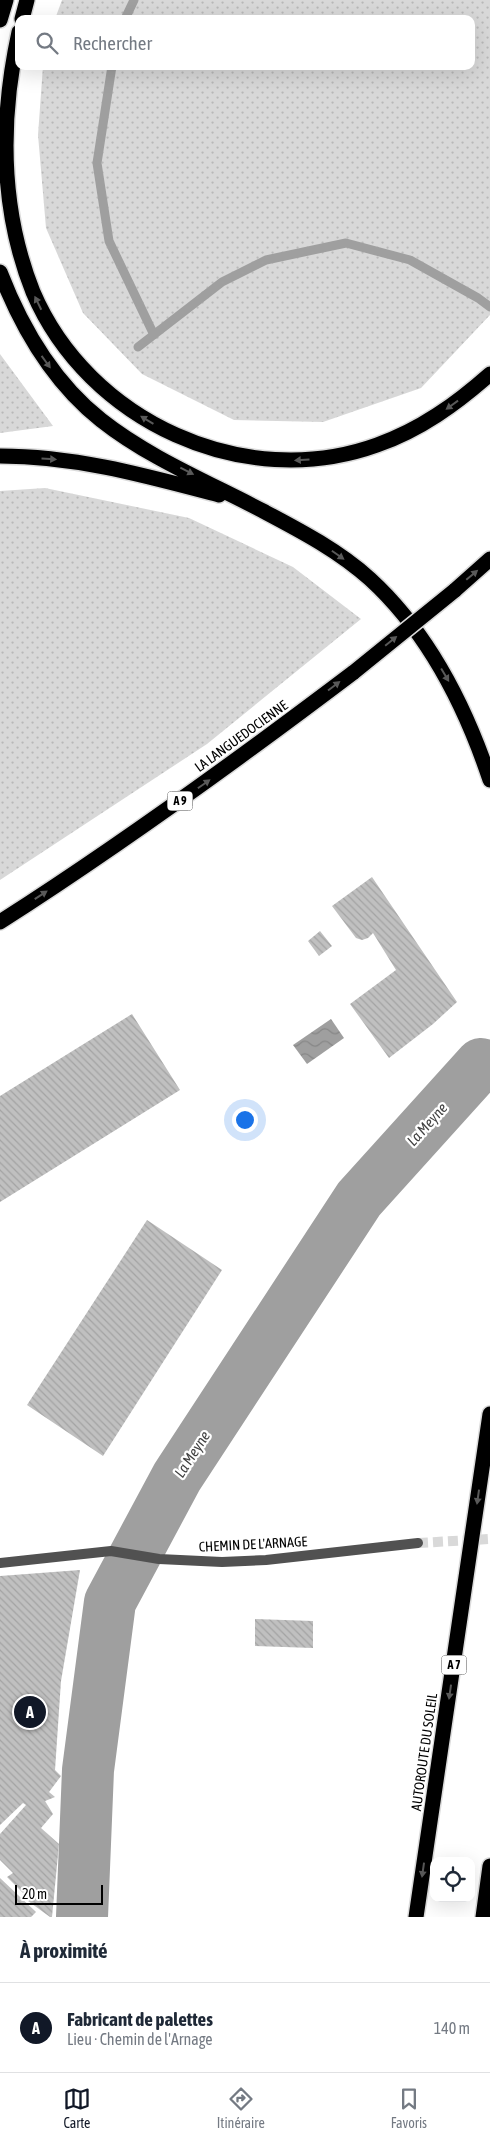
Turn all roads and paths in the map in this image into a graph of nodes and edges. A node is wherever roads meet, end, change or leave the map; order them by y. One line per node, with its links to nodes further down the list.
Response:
1 (6, 0): 4 (highway)
2 (27, 0): 3 (highway)
3 (23, 15)
4 (0, 20)
5 (15, 52): 7 (highway, one-way to 5)
6 (0, 272): 9 (highway, one-way to 9)
7 (490, 374)
8 (0, 456): 9 (highway, one-way to 9)
9 (244, 501): 11 (highway, one-way to 11)
10 (490, 559): 12 (highway, LA LANGUEDOCIENNE / A 9, one-way to 10, bridge)
11 (490, 780)
12 (0, 922)
13 (490, 1414): 17 (highway, AUTOROUTE DU SOLEIL / A 7, one-way to 17)
14 (418, 1543): 15 (street, CHEMIN DE L'ARNAGE)
15 (0, 1563)
16 (490, 1866): 18 (highway)
17 (416, 1917)
18 (483, 1917)

